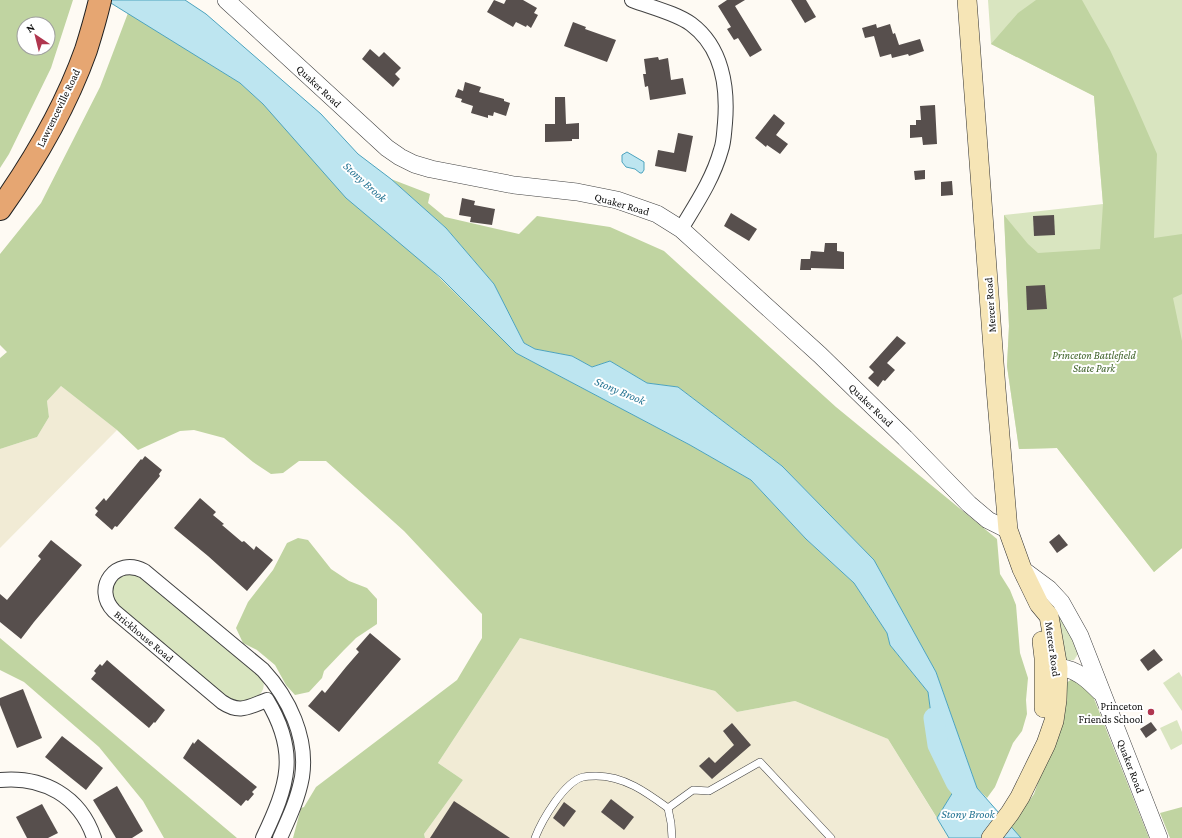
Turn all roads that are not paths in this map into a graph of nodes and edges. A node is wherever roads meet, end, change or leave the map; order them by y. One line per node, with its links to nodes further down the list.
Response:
1 (226, 0): 6 (street, Quaker Road)
2 (632, 0): 6 (street)
3 (967, 0): 7 (main road, Mercer Road)
4 (98, 8): 5 (highway, Lawrenceville Road)
5 (0, 209)
6 (682, 229): 7 (street, Quaker Road)
7 (1008, 530): 8 (main road, Mercer Road)
8 (1022, 569): 9 (main road, Mercer Road); 10 (street, Quaker Road)
9 (1039, 604): 10 (street); 12 (main road, Mercer Road)
10 (1067, 613): 11 (street, Quaker Road)
11 (1087, 651): 12 (street); 14 (street, Quaker Road)
12 (1056, 665): 14 (street, Quaker Road); 26 (main road, Mercer Road)
13 (278, 688): 15 (street, Brickhouse Road); 15 (street, Brickhouse Road); 17 (street, Brickhouse Road)
14 (1104, 695): 27 (street, Quaker Road)
15 (267, 700): 16 (street)
16 (287, 758): 17 (street); 21 (street)
17 (303, 758): 22 (street, Brickhouse Road)
18 (0, 780): 20 (street)
19 (668, 808): 23 (lane); 24 (lane); 25 (lane)
20 (94, 838)
21 (263, 838)
22 (280, 838)
23 (535, 838)
24 (672, 838)
25 (831, 838)
26 (992, 838)
27 (1159, 838)

